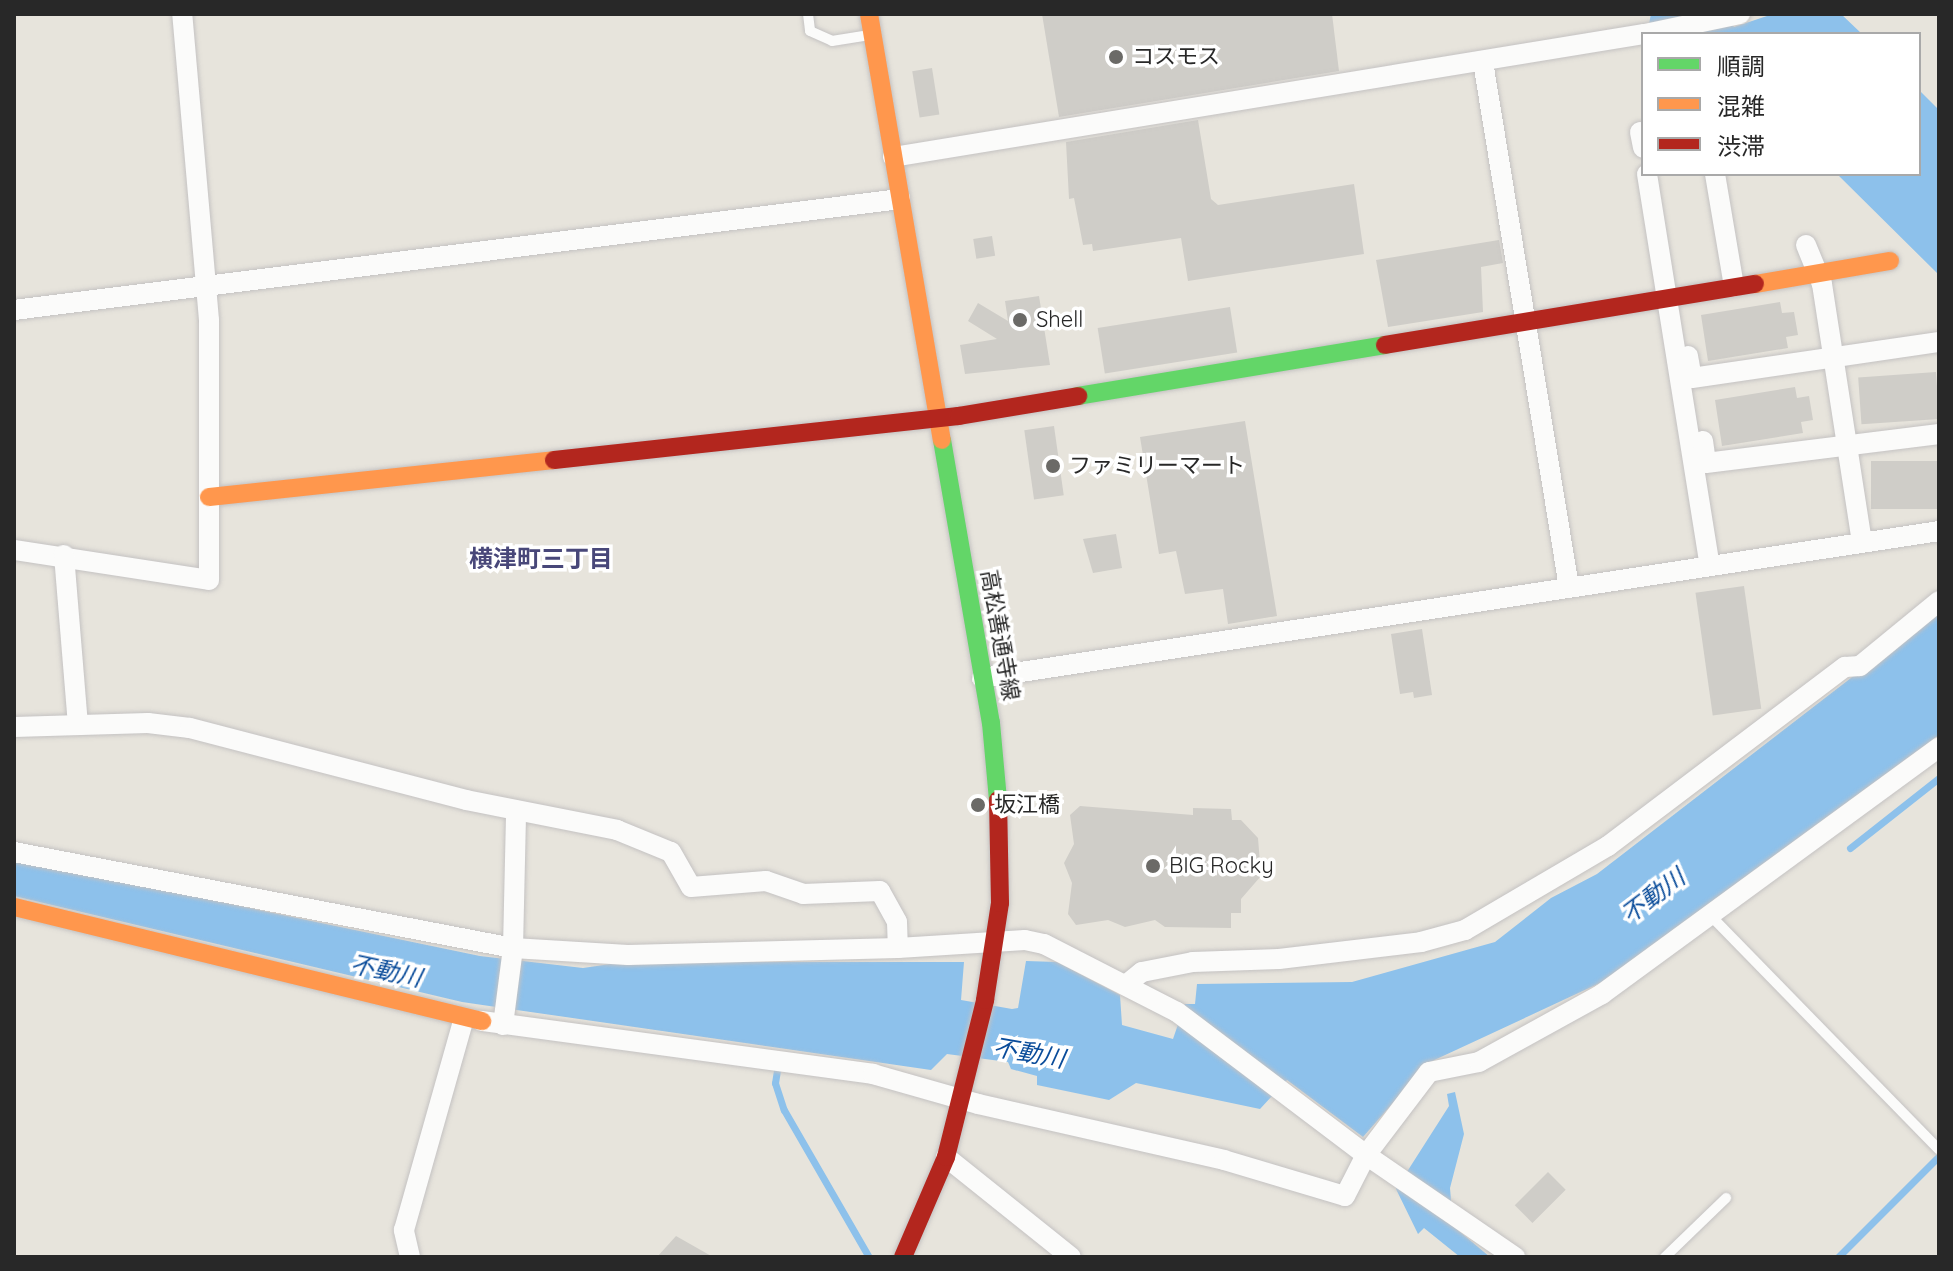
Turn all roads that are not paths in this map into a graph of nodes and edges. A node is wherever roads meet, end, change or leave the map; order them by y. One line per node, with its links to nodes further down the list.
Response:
1 (182, 14): 16 (street)
2 (808, 14): 6 (lane)
3 (869, 14): 6 (street, 高松善通寺線)
4 (1734, 16): 5 (street)
5 (1656, 32)
6 (872, 34): 9 (street, 高松善通寺線)
7 (1641, 35): 8 (street)
8 (1483, 62): 9 (street); 20 (street)
9 (893, 157): 12 (street, 高松善通寺線)
10 (1647, 176): 18 (street)
11 (1715, 176): 17 (street)
12 (900, 199): 16 (street); 24 (street, 高松善通寺線)
13 (1806, 245): 15 (street)
14 (1890, 261): 15 (street)
15 (1815, 273): 17 (street); 22 (street)
16 (207, 285): 19 (street); 27 (street)
17 (1734, 286): 18 (street)
18 (1672, 296): 20 (street); 23 (street); 32 (street)
19 (14, 310)
20 (1526, 318): 24 (street); 33 (street)
21 (1939, 342): 22 (street)
22 (1834, 358): 23 (street); 26 (street)
23 (1692, 378): 26 (street)
24 (939, 417): 27 (street); 35 (street, 高松善通寺線)
25 (1939, 434): 26 (street)
26 (1847, 446): 29 (street)
27 (209, 497): 31 (street)
28 (1939, 531): 29 (street)
29 (1862, 543): 32 (street)
30 (14, 550): 31 (street)
31 (64, 555): 36 (street)
32 (1710, 566): 33 (street)
33 (1569, 587): 35 (street)
34 (1939, 601): 46 (street)
35 (982, 678): 43 (street, 高松善通寺線)
36 (78, 724): 37 (street); 39 (street)
37 (14, 727)
38 (1939, 747): 42 (street)
39 (516, 812): 44 (street); 45 (street)
40 (14, 852): 45 (street)
41 (14, 907): 47 (street)
42 (1712, 917): 50 (lane); 51 (street)
43 (997, 941): 44 (street); 46 (street); 49 (street, 高松善通寺線)
44 (898, 948): 45 (street)
45 (512, 954): 48 (street)
46 (1127, 984): 51 (street)
47 (473, 1020): 48 (street); 54 (street)
48 (504, 1020): 49 (street)
49 (964, 1099): 51 (street); 52 (street, 高松善通寺線)
50 (1939, 1150)
51 (1366, 1155): 57 (street)
52 (946, 1157): 55 (street, 高松善通寺線); 56 (street)
53 (1726, 1198): 58 (lane)
54 (410, 1257)
55 (903, 1257)
56 (1071, 1257)
57 (1515, 1257)
58 (1665, 1257)

